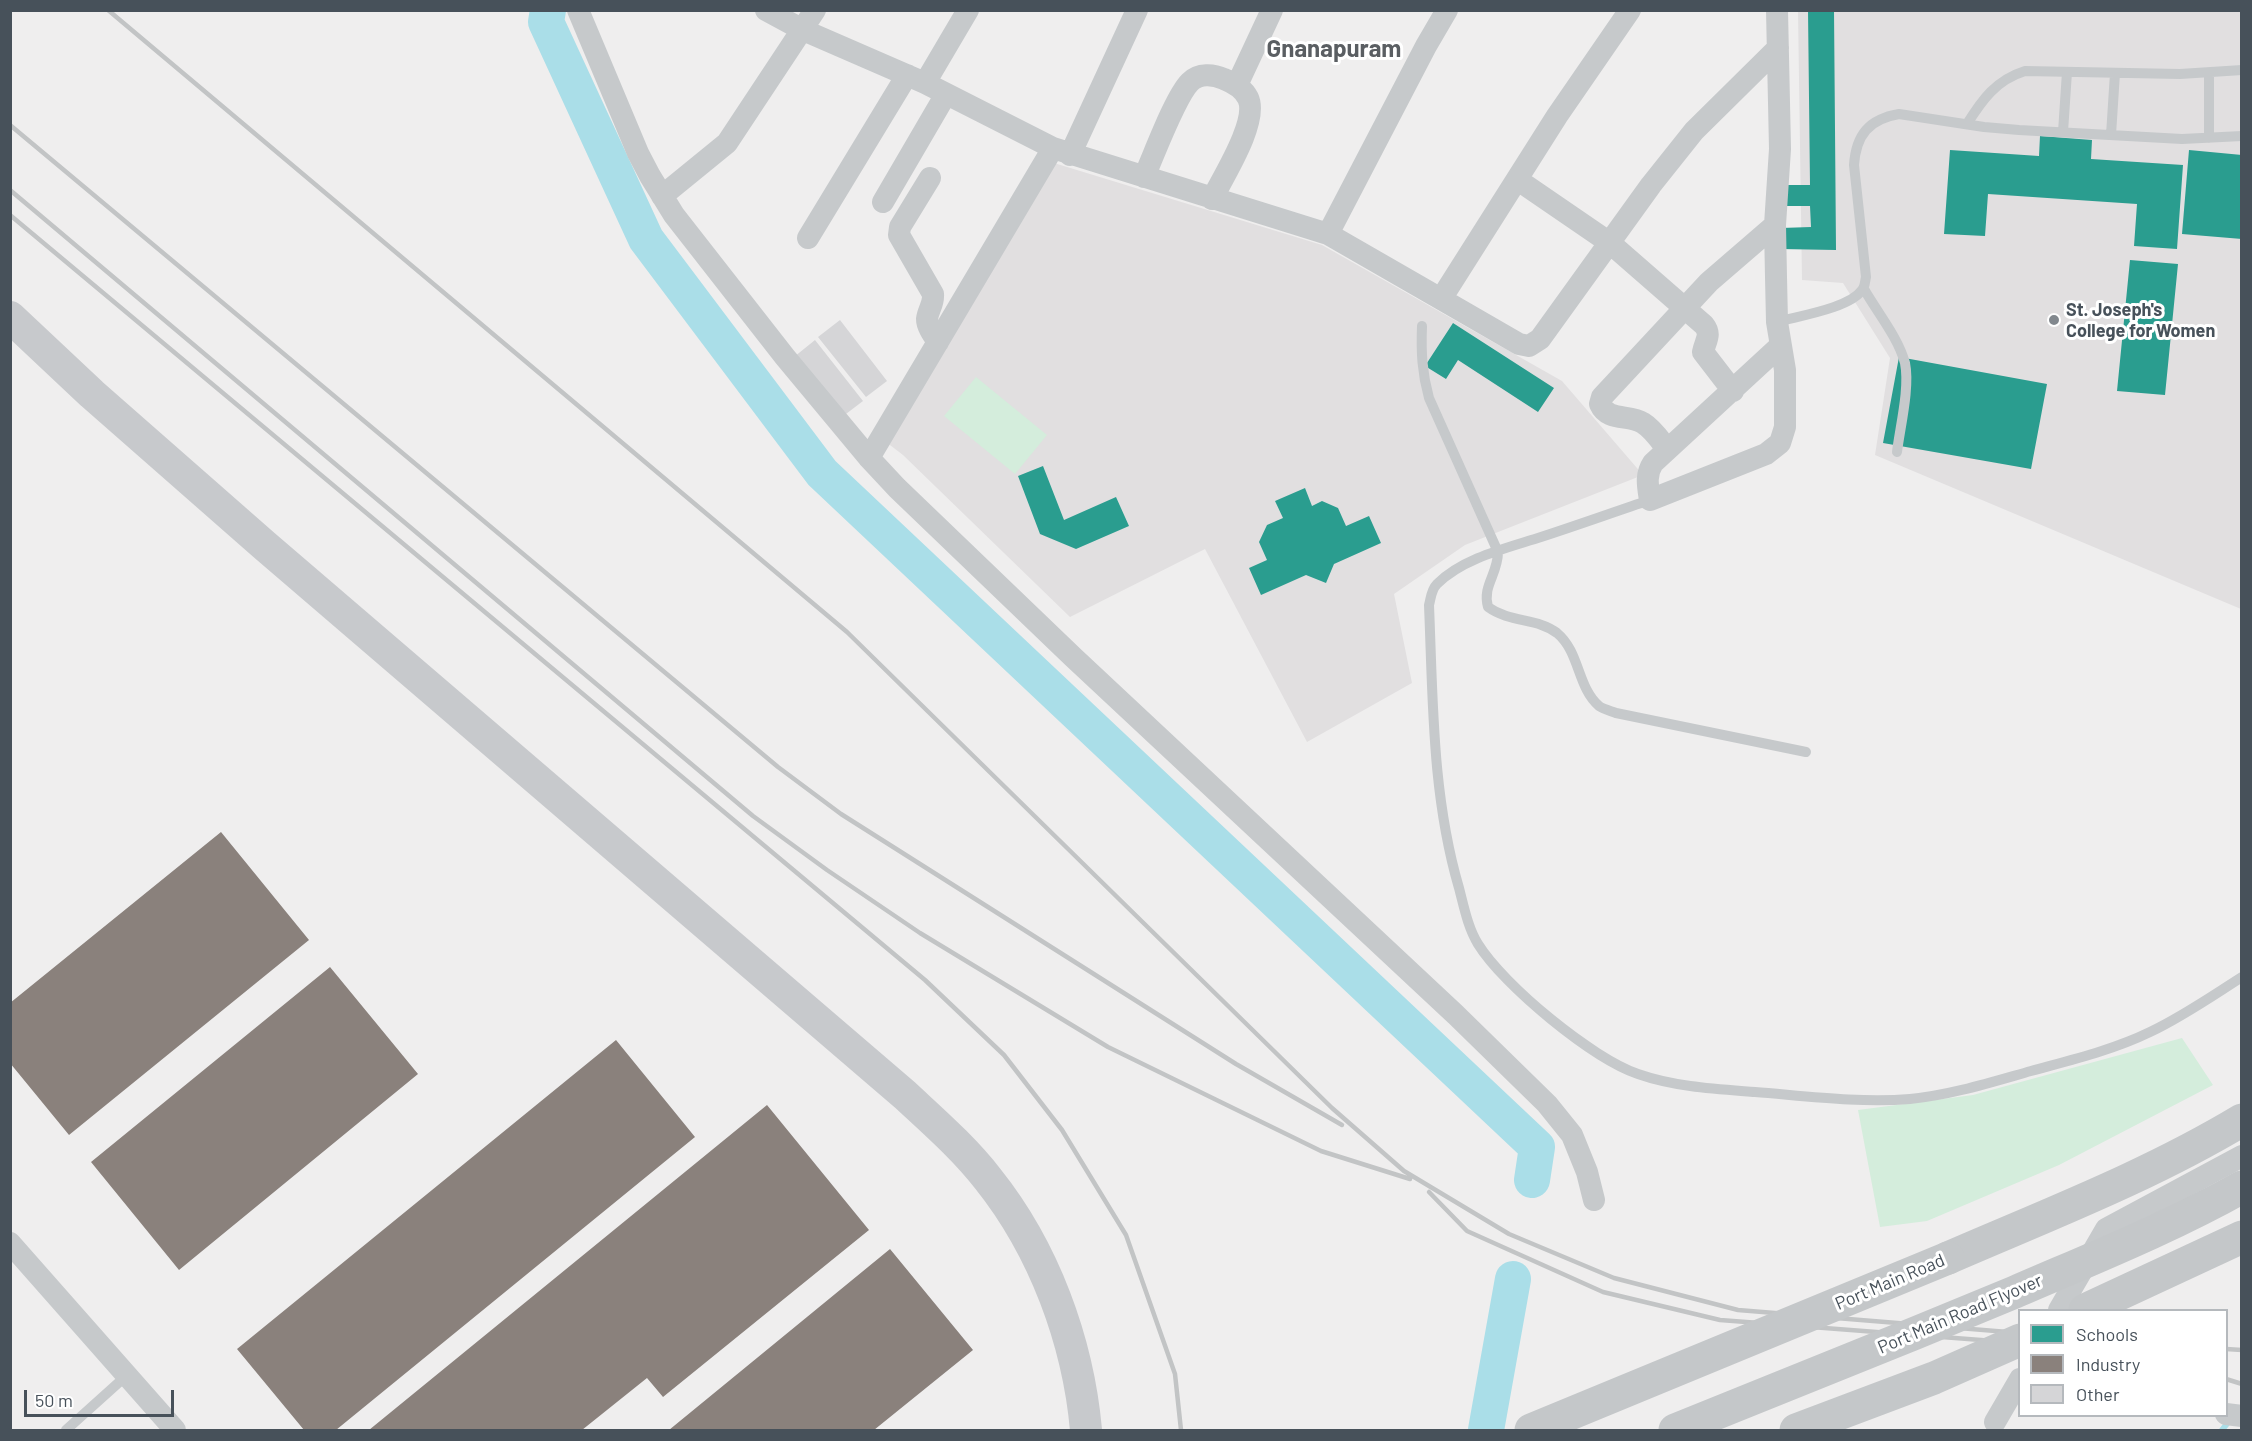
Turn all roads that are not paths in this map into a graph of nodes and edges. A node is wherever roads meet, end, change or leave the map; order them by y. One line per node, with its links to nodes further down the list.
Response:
1 (578, 10): 28 (street)
2 (766, 10): 10 (street)
3 (815, 10): 10 (street)
4 (968, 10): 16 (street)
5 (1137, 10): 24 (street)
6 (1272, 10): 17 (street)
7 (1447, 10): 32 (street)
8 (1630, 10): 27 (street)
9 (1777, 10): 11 (street)
10 (803, 30): 16 (street); 28 (street)
11 (1779, 48): 31 (street); 34 (street)
12 (2241, 70): 15 (lane)
13 (2067, 72): 14 (lane); 19 (lane); 20 (lane)
14 (2115, 73): 15 (lane); 21 (lane)
15 (2209, 73): 23 (lane)
16 (916, 79): 18 (street); 33 (street)
17 (1237, 85): 25 (street); 29 (street)
18 (946, 94): 24 (street); 30 (street)
19 (1967, 124): 20 (lane); 35 (lane)
20 (2063, 132): 21 (lane)
21 (2111, 135): 23 (lane)
22 (2241, 136): 23 (lane)
23 (2209, 138)
24 (1061, 152): 25 (street); 41 (street)
25 (1144, 177): 29 (street)
26 (930, 178): 41 (street)
27 (1518, 180): 34 (street); 36 (street)
28 (662, 196): 46 (street)
29 (1212, 199): 32 (street)
30 (883, 202)
31 (1775, 225): 37 (street); 39 (street)
32 (1328, 234): 36 (street)
33 (808, 238)
34 (1610, 243): 36 (street); 37 (street)
35 (1864, 289): 39 (lane); 45 (lane)
36 (1442, 299)
37 (1684, 307): 43 (street); 44 (street)
38 (10, 317): 66 (street)
39 (1777, 322): 42 (street)
40 (1422, 326): 48 (lane)
41 (938, 342): 46 (street)
42 (1781, 345): 43 (street); 47 (street)
43 (1733, 391): 44 (street)
44 (1667, 449): 47 (street)
45 (1897, 452)
46 (869, 458): 54 (street)
47 (1650, 500): 48 (lane)
48 (1498, 552): 49 (lane); 50 (lane)
49 (1806, 752)
50 (2241, 977)
51 (2241, 1120): 67 (main road, Port Main Road, bridge)
52 (2241, 1156): 57 (street)
53 (2241, 1187): 68 (main road, Port Main Road Flyover, bridge)
54 (1594, 1200)
55 (2241, 1237): 58 (main road)
56 (10, 1243): 60 (street)
57 (2060, 1309)
58 (2089, 1309)
59 (2018, 1340): 69 (main road, bridge)
60 (126, 1376): 64 (lane); 65 (street)
61 (2018, 1381): 63 (street)
62 (2018, 1411): 63 (street)
63 (1989, 1426)
64 (66, 1431)
65 (175, 1431)
66 (1086, 1431)
67 (1531, 1431)
68 (1674, 1431)
69 (1796, 1431)

